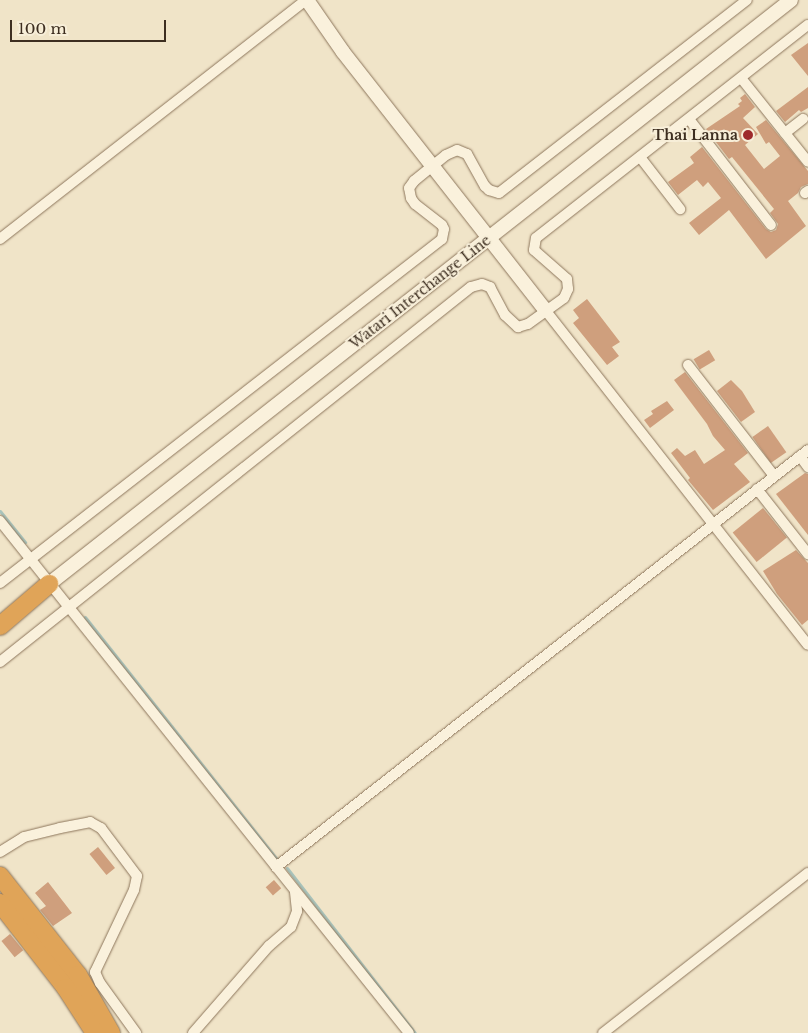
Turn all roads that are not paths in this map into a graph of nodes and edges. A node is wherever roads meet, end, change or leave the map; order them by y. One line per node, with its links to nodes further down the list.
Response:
1 (307, 0): 11 (main road); 15 (street)
2 (747, 0): 11 (street)
3 (791, 0): 14 (main road, Watari Interchange Line)
4 (808, 25): 5 (street)
5 (741, 78): 6 (street); 8 (street)
6 (690, 119): 9 (street); 13 (street)
7 (803, 119): 8 (street)
8 (785, 133): 10 (street)
9 (640, 157): 12 (street); 16 (street)
10 (808, 162)
11 (432, 166): 14 (main road); 25 (street)
12 (680, 209)
13 (772, 225)
14 (489, 237): 16 (main road); 27 (main road, Watari Interchange Line)
15 (0, 239)
16 (546, 311): 23 (street); 28 (street)
17 (688, 365): 20 (street)
18 (804, 453): 19 (street); 20 (street)
19 (808, 467)
20 (774, 476): 21 (street)
21 (757, 489): 23 (street); 24 (street)
22 (0, 521): 25 (street)
23 (713, 523): 31 (street); 34 (street)
24 (808, 554)
25 (30, 558): 26 (street); 27 (street)
26 (0, 583)
27 (50, 584): 28 (street); 29 (highway); 30 (highway)
28 (69, 608): 32 (street); 34 (street)
29 (0, 619)
30 (0, 626)
31 (808, 645)
32 (0, 662)
33 (0, 852): 42 (street)
34 (276, 867): 38 (street)
35 (808, 873): 45 (street)
36 (0, 876): 41 (highway)
37 (0, 891): 41 (highway)
38 (295, 891): 43 (street); 44 (street)
39 (0, 903): 41 (highway)
40 (0, 916): 41 (highway)
41 (100, 1031)
42 (136, 1033)
43 (193, 1033)
44 (409, 1033)
45 (603, 1033)

